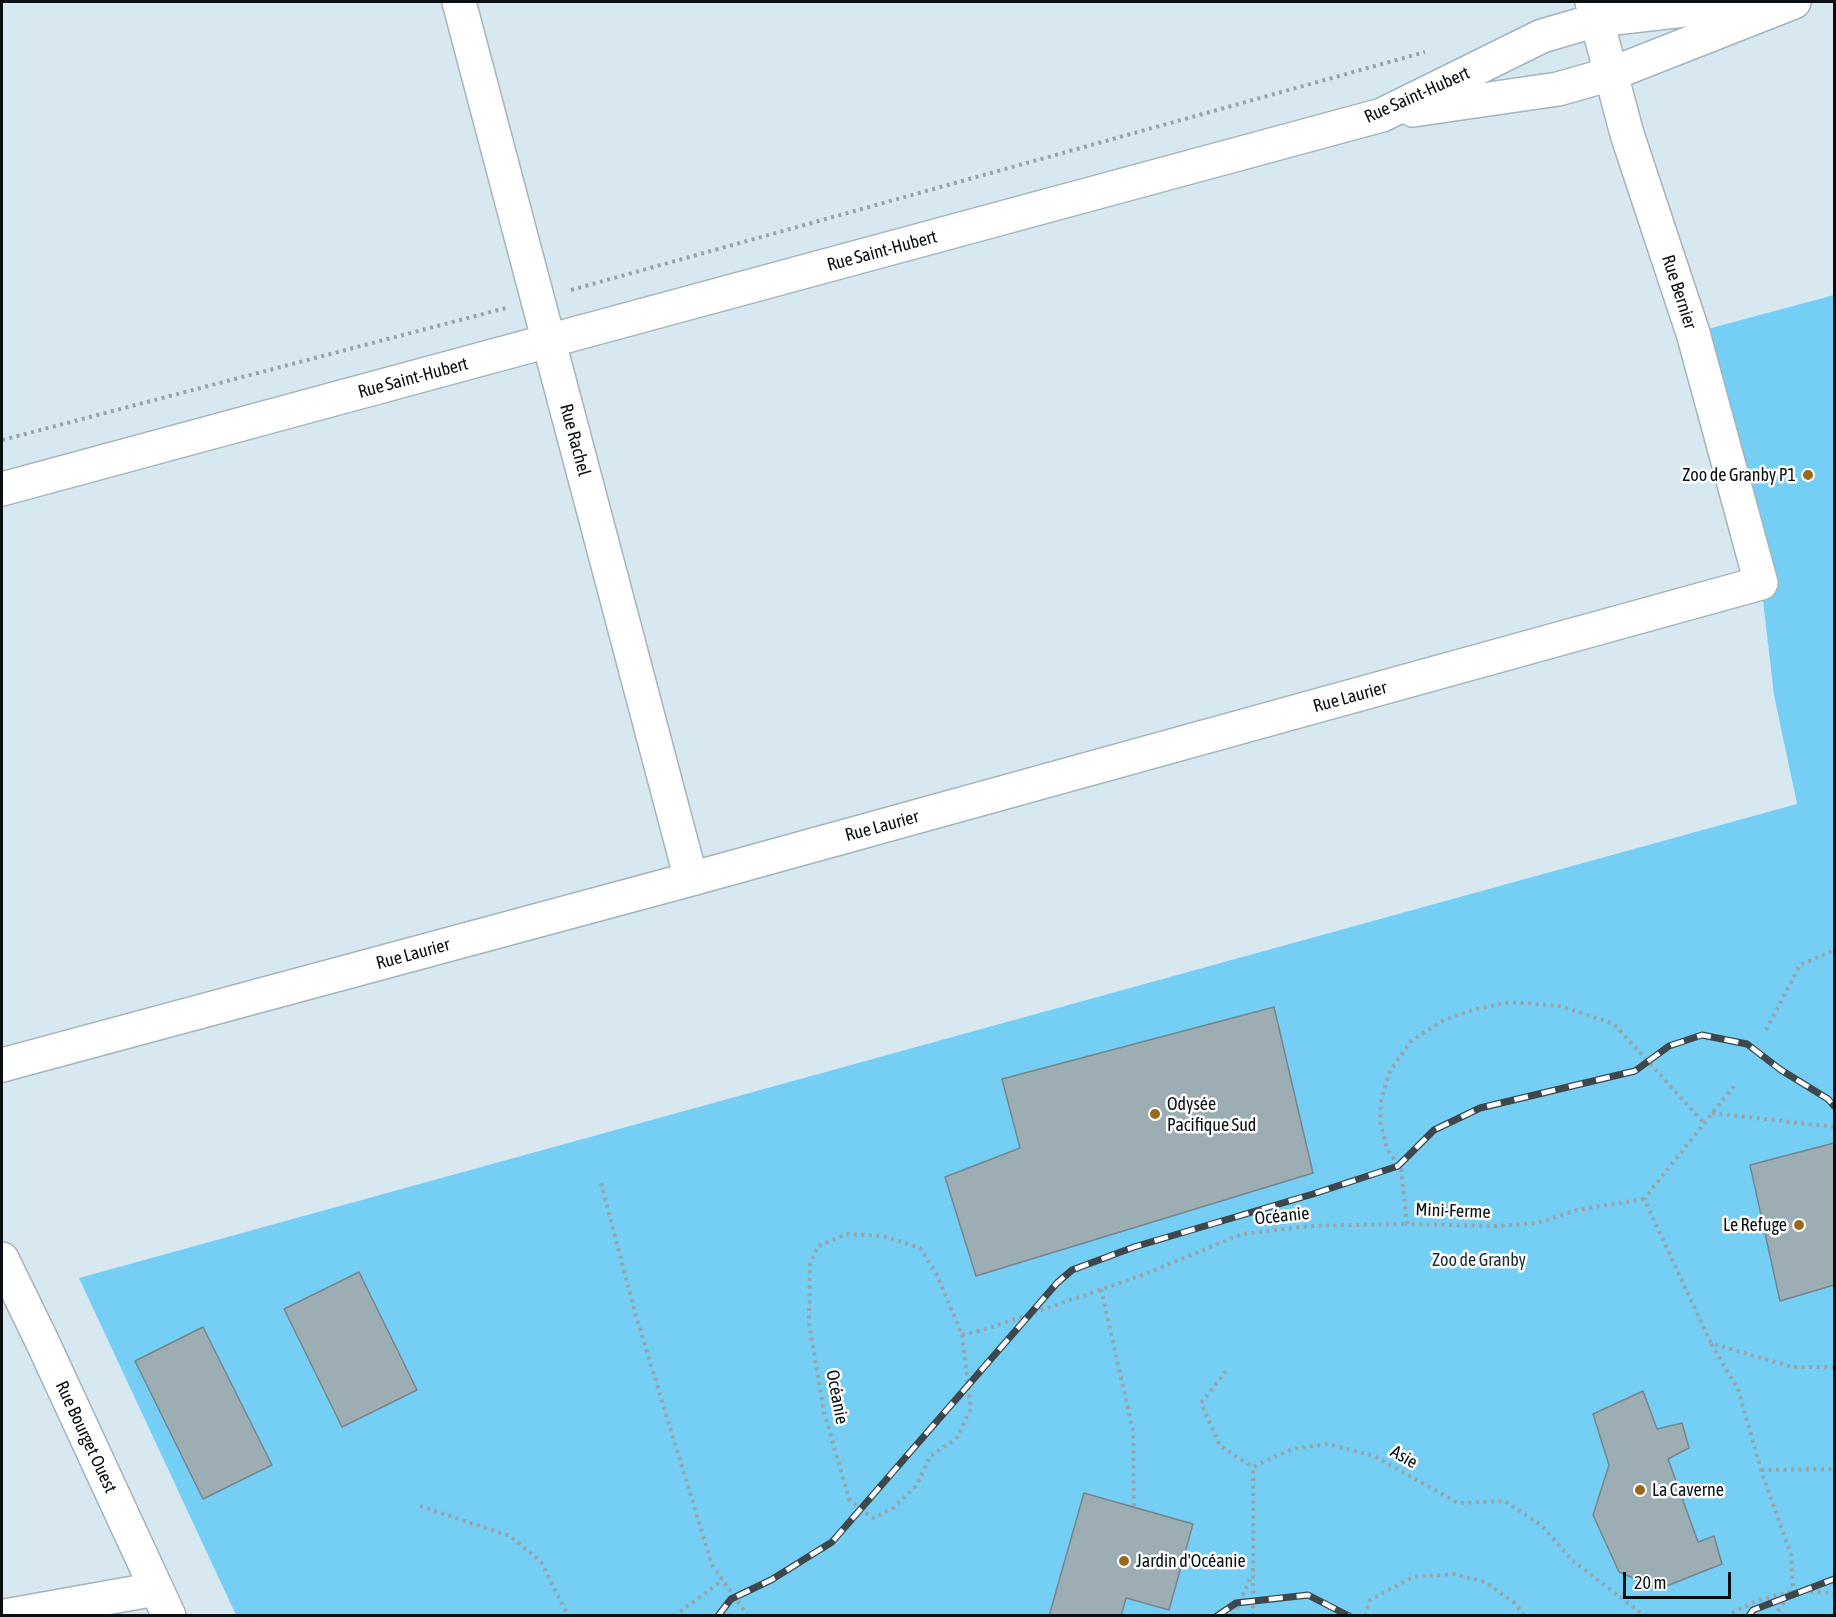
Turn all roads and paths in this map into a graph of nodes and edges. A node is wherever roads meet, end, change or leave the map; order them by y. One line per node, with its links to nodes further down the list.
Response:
1 (459, 2): 8 (street, Rue Rachel)
2 (1754, 2): 4 (street, Rue Saint-Hubert)
3 (1794, 2): 6 (street)
4 (1594, 11): 6 (street, Rue Bernier); 7 (street, Rue Saint-Hubert)
5 (1432, 50): 8 (path, Rue Saint-Hubert)
6 (1611, 74): 7 (street); 12 (street, Rue Bernier)
7 (1382, 115): 9 (street, Rue Saint-Hubert)
8 (538, 300): 9 (street, Rue Rachel); 10 (path, Rue Saint-Hubert)
9 (549, 341): 11 (street, Rue Saint-Hubert); 13 (street, Rue Rachel)
10 (2, 440)
11 (2, 489)
12 (1761, 583): 13 (street, Rue Laurier)
13 (691, 879): 16 (street, Rue Laurier)
14 (1834, 950): 15 (path)
15 (1766, 1030)
16 (2, 1065)
17 (1734, 1086): 18 (path)
18 (1712, 1113): 19 (path); 20 (path)
19 (1704, 1123): 22 (path); 23 (path, Mini-Ferme)
20 (1834, 1127)
21 (600, 1183): 36 (path)
22 (1644, 1199): 23 (path, Mini-Ferme); 27 (path)
23 (1407, 1224): 25 (path, Océanie)
24 (2, 1259): 39 (street, Rue Bourget Ouest)
25 (1101, 1289): 26 (path, Océanie); 34 (path)
26 (962, 1335): 26 (path, Océanie)
27 (1711, 1343): 28 (path); 32 (path)
28 (1834, 1366)
29 (1226, 1371): 30 (path)
30 (1253, 1467): 35 (path); 48 (path, Asie)
31 (1834, 1469): 32 (path)
32 (1761, 1470): 37 (path)
33 (420, 1506): 41 (path)
34 (1134, 1507)
35 (1252, 1574): 44 (path); 45 (path)
36 (723, 1580): 42 (path); 43 (path)
37 (1792, 1591): 38 (path); 49 (path); 50 (path)
38 (1834, 1593)
39 (162, 1602): 40 (street)
40 (5, 1616)
41 (567, 1616)
42 (674, 1616)
43 (748, 1616)
44 (1233, 1616)
45 (1253, 1616)
46 (1365, 1616): 47 (path)
47 (1524, 1616)
48 (1649, 1616)
49 (1725, 1616)
50 (1774, 1616)

